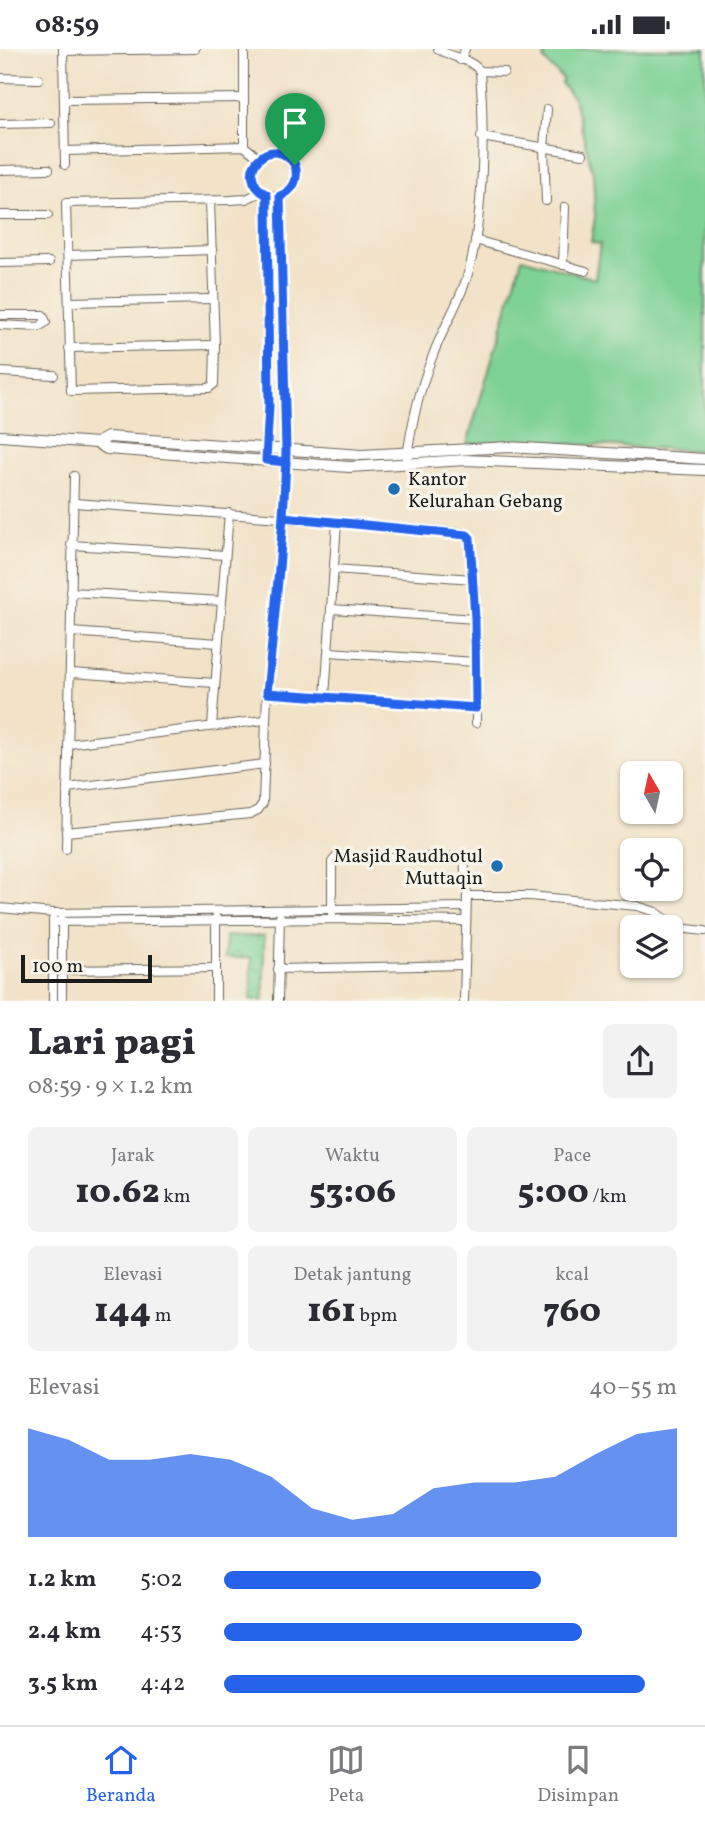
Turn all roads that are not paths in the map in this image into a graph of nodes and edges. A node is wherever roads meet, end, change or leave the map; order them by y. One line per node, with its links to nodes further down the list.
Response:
1 (195, 49): 5 (street)
2 (244, 49): 11 (street)
3 (438, 49): 6 (street)
4 (465, 49): 6 (street)
5 (63, 50): 12 (street)
6 (460, 60): 7 (street)
7 (480, 71): 8 (street); 16 (street)
8 (504, 72)
9 (0, 78): 10 (street)
10 (39, 79)
11 (244, 99): 12 (street); 17 (street)
12 (64, 100): 19 (street)
13 (547, 109): 18 (street)
14 (51, 123): 15 (street)
15 (0, 124)
16 (481, 137): 18 (street); 32 (street)
17 (244, 146): 19 (street); 21 (street)
18 (544, 148): 20 (street); 28 (street)
19 (65, 151): 22 (street)
20 (583, 154)
21 (259, 158): 25 (street); 26 (street)
22 (65, 165)
23 (49, 169): 24 (street)
24 (0, 170)
25 (264, 193): 26 (street); 27 (street); 48 (street)
26 (280, 196): 47 (street)
27 (210, 201): 33 (street); 34 (street)
28 (545, 201)
29 (565, 207): 37 (street)
30 (0, 215): 31 (street)
31 (48, 215)
32 (475, 240): 37 (street); 53 (street)
33 (212, 250): 34 (street); 39 (street)
34 (68, 255): 40 (street)
35 (49, 261): 36 (street)
36 (0, 263)
37 (563, 265): 38 (street)
38 (586, 271)
39 (212, 299): 40 (street); 43 (street)
40 (69, 302): 44 (street)
41 (0, 315): 42 (street)
42 (0, 325)
43 (215, 345): 44 (street); 44 (street)
44 (69, 348)
45 (0, 372): 46 (street)
46 (54, 375)
47 (285, 405): 48 (street); 50 (street)
48 (269, 406): 52 (street)
49 (0, 436): 52 (street)
50 (286, 450): 52 (street); 53 (street); 54 (street)
51 (569, 451): 53 (street); 55 (street); 56 (street)
52 (266, 454): 54 (street)
53 (407, 458): 54 (street); 55 (street)
54 (286, 462): 60 (street)
55 (569, 463): 56 (street)
56 (702, 465)
57 (74, 476): 58 (street)
58 (75, 503): 59 (street); 62 (street)
59 (229, 513): 60 (street); 63 (street)
60 (283, 517): 61 (street); 76 (street)
61 (337, 522): 64 (street); 65 (street)
62 (71, 545): 63 (street); 66 (street)
63 (225, 555): 67 (street)
64 (334, 569): 65 (street); 68 (street)
65 (473, 579): 69 (street)
66 (71, 592): 67 (street); 70 (street)
67 (221, 601): 71 (street)
68 (332, 609): 69 (street); 72 (street)
69 (475, 619): 73 (street)
70 (71, 632): 71 (street); 74 (street)
71 (218, 643): 75 (street)
72 (328, 652): 73 (street); 77 (street)
73 (475, 662): 78 (street)
74 (71, 673): 75 (street); 82 (street)
75 (215, 683): 81 (street)
76 (267, 693): 77 (street); 79 (street)
77 (325, 697): 78 (street)
78 (476, 708): 80 (street)
79 (265, 720): 81 (street); 83 (street)
80 (476, 723)
81 (212, 726): 82 (street)
82 (68, 744): 84 (street)
83 (265, 764): 84 (street); 85 (street)
84 (67, 788): 85 (street)
85 (66, 832): 86 (street)
86 (65, 849)
87 (467, 896): 88 (street); 90 (street); 97 (street)
88 (466, 907): 90 (street); 96 (street)
89 (0, 908): 93 (street)
90 (332, 909): 91 (street); 94 (street)
91 (280, 911): 92 (street); 95 (street)
92 (216, 916): 93 (street); 95 (street); 99 (street)
93 (58, 918): 101 (street); 102 (street)
94 (332, 919): 95 (street); 96 (street)
95 (279, 921): 100 (street)
96 (466, 921): 98 (street)
97 (705, 931)
98 (465, 965): 100 (street); 106 (street)
99 (216, 968): 101 (street); 104 (street)
100 (278, 969): 105 (street)
101 (62, 970): 103 (street)
102 (53, 1000)
103 (62, 1000)
104 (216, 1000)
105 (278, 1000)
106 (464, 1000)

